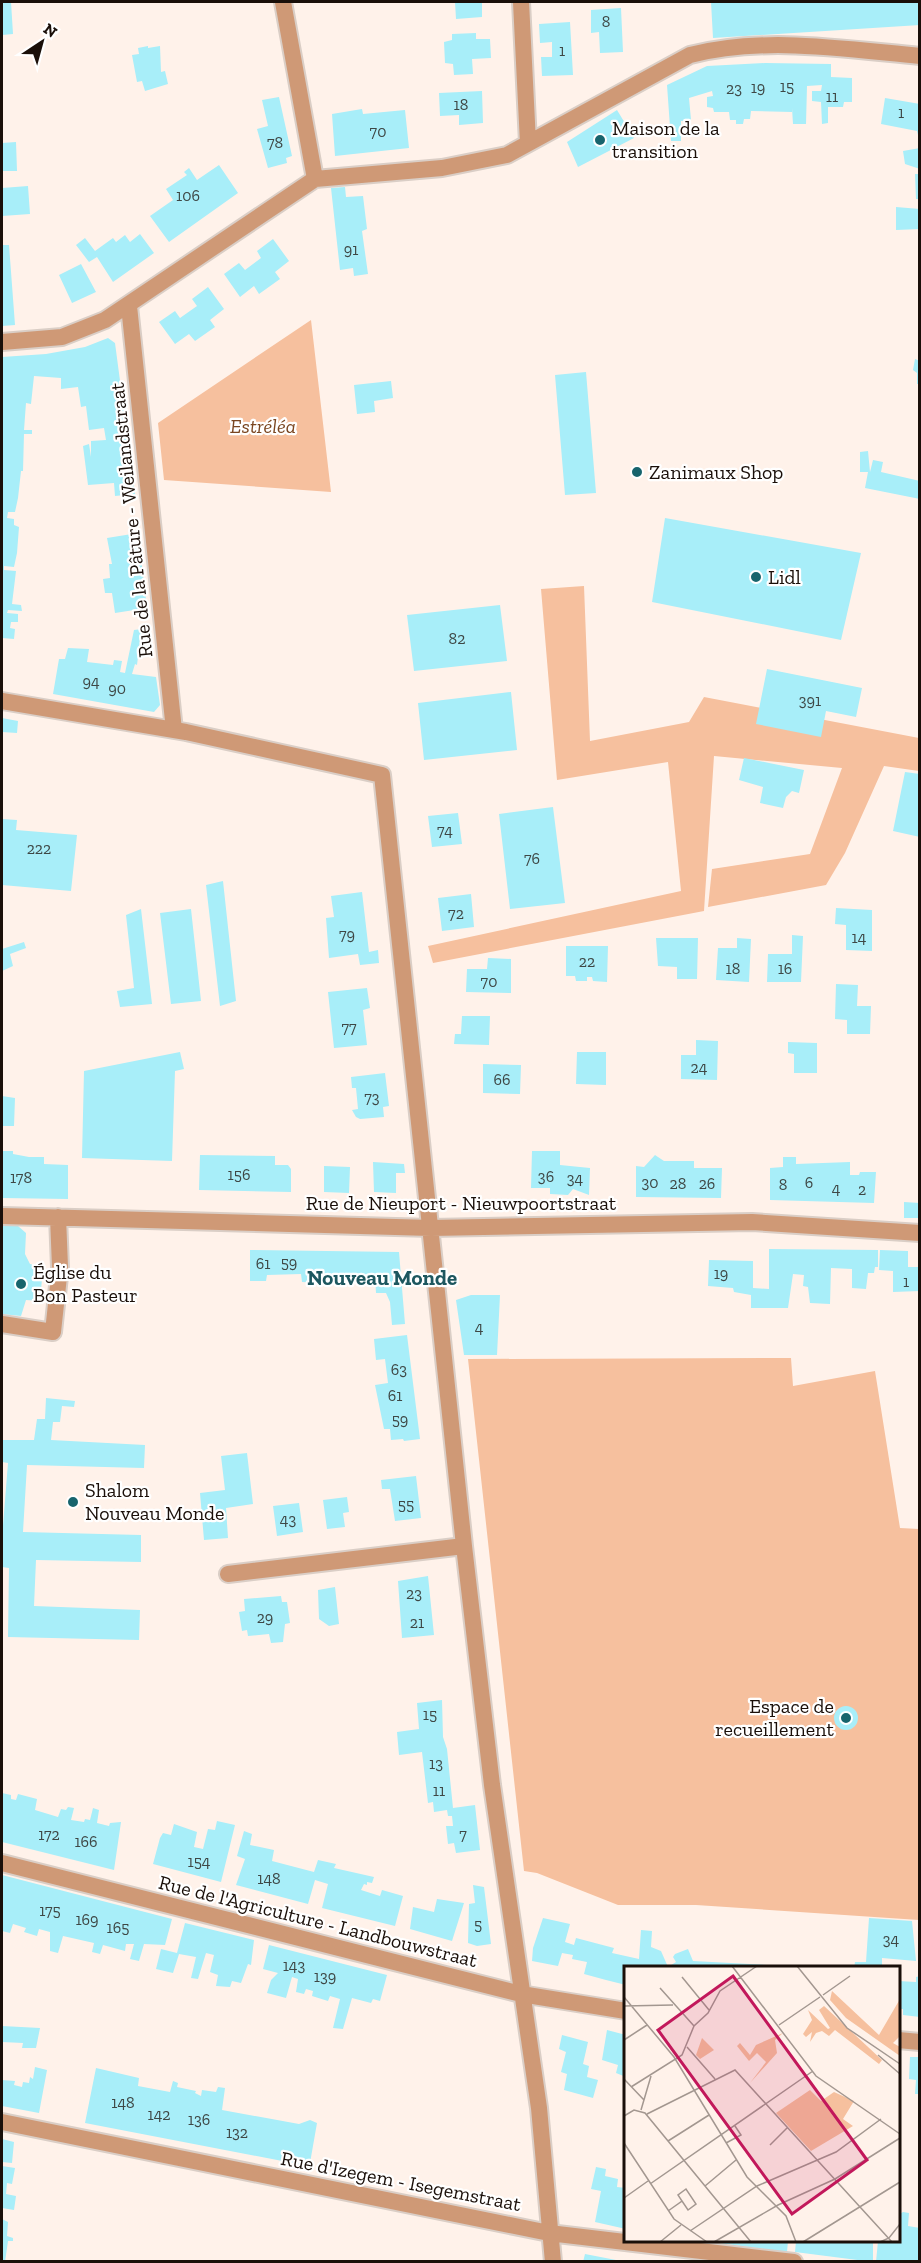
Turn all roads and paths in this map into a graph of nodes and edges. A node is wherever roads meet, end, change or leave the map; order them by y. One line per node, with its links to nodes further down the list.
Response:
1 (283, 2): 5 (street)
2 (521, 2): 4 (street)
3 (920, 56): 4 (street)
4 (528, 143): 5 (street)
5 (315, 179): 6 (street)
6 (129, 306): 7 (street); 9 (street, Rue de la Pâture - Weilandstraat)
7 (2, 342)
8 (2, 700): 9 (street)
9 (174, 730): 12 (street)
10 (2, 1216): 11 (street, Rue de Nieuport - Nieuwpoortstraat)
11 (58, 1217): 12 (street, Rue de Nieuport - Nieuwpoortstraat); 14 (street)
12 (431, 1228): 13 (street, Rue de Nieuport - Nieuwpoortstraat); 15 (street)
13 (920, 1233)
14 (2, 1324)
15 (464, 1546): 16 (street); 18 (street)
16 (228, 1574)
17 (2, 1863): 18 (street, Rue de l'Agriculture - Landbouwstraat)
18 (521, 1994): 19 (street, Rue de l'Agriculture - Landbouwstraat); 23 (street)
19 (624, 2011)
20 (900, 2040): 21 (street)
21 (920, 2042)
22 (2, 2122): 23 (street, Rue d'Izegem - Isegemstraat)
23 (549, 2233): 24 (street, Rue d'Izegem - Isegemstraat); 26 (street)
24 (624, 2242)
25 (625, 2242): 27 (street, Rue d'Izegem - Isegemstraat)
26 (554, 2262)
27 (794, 2262)

